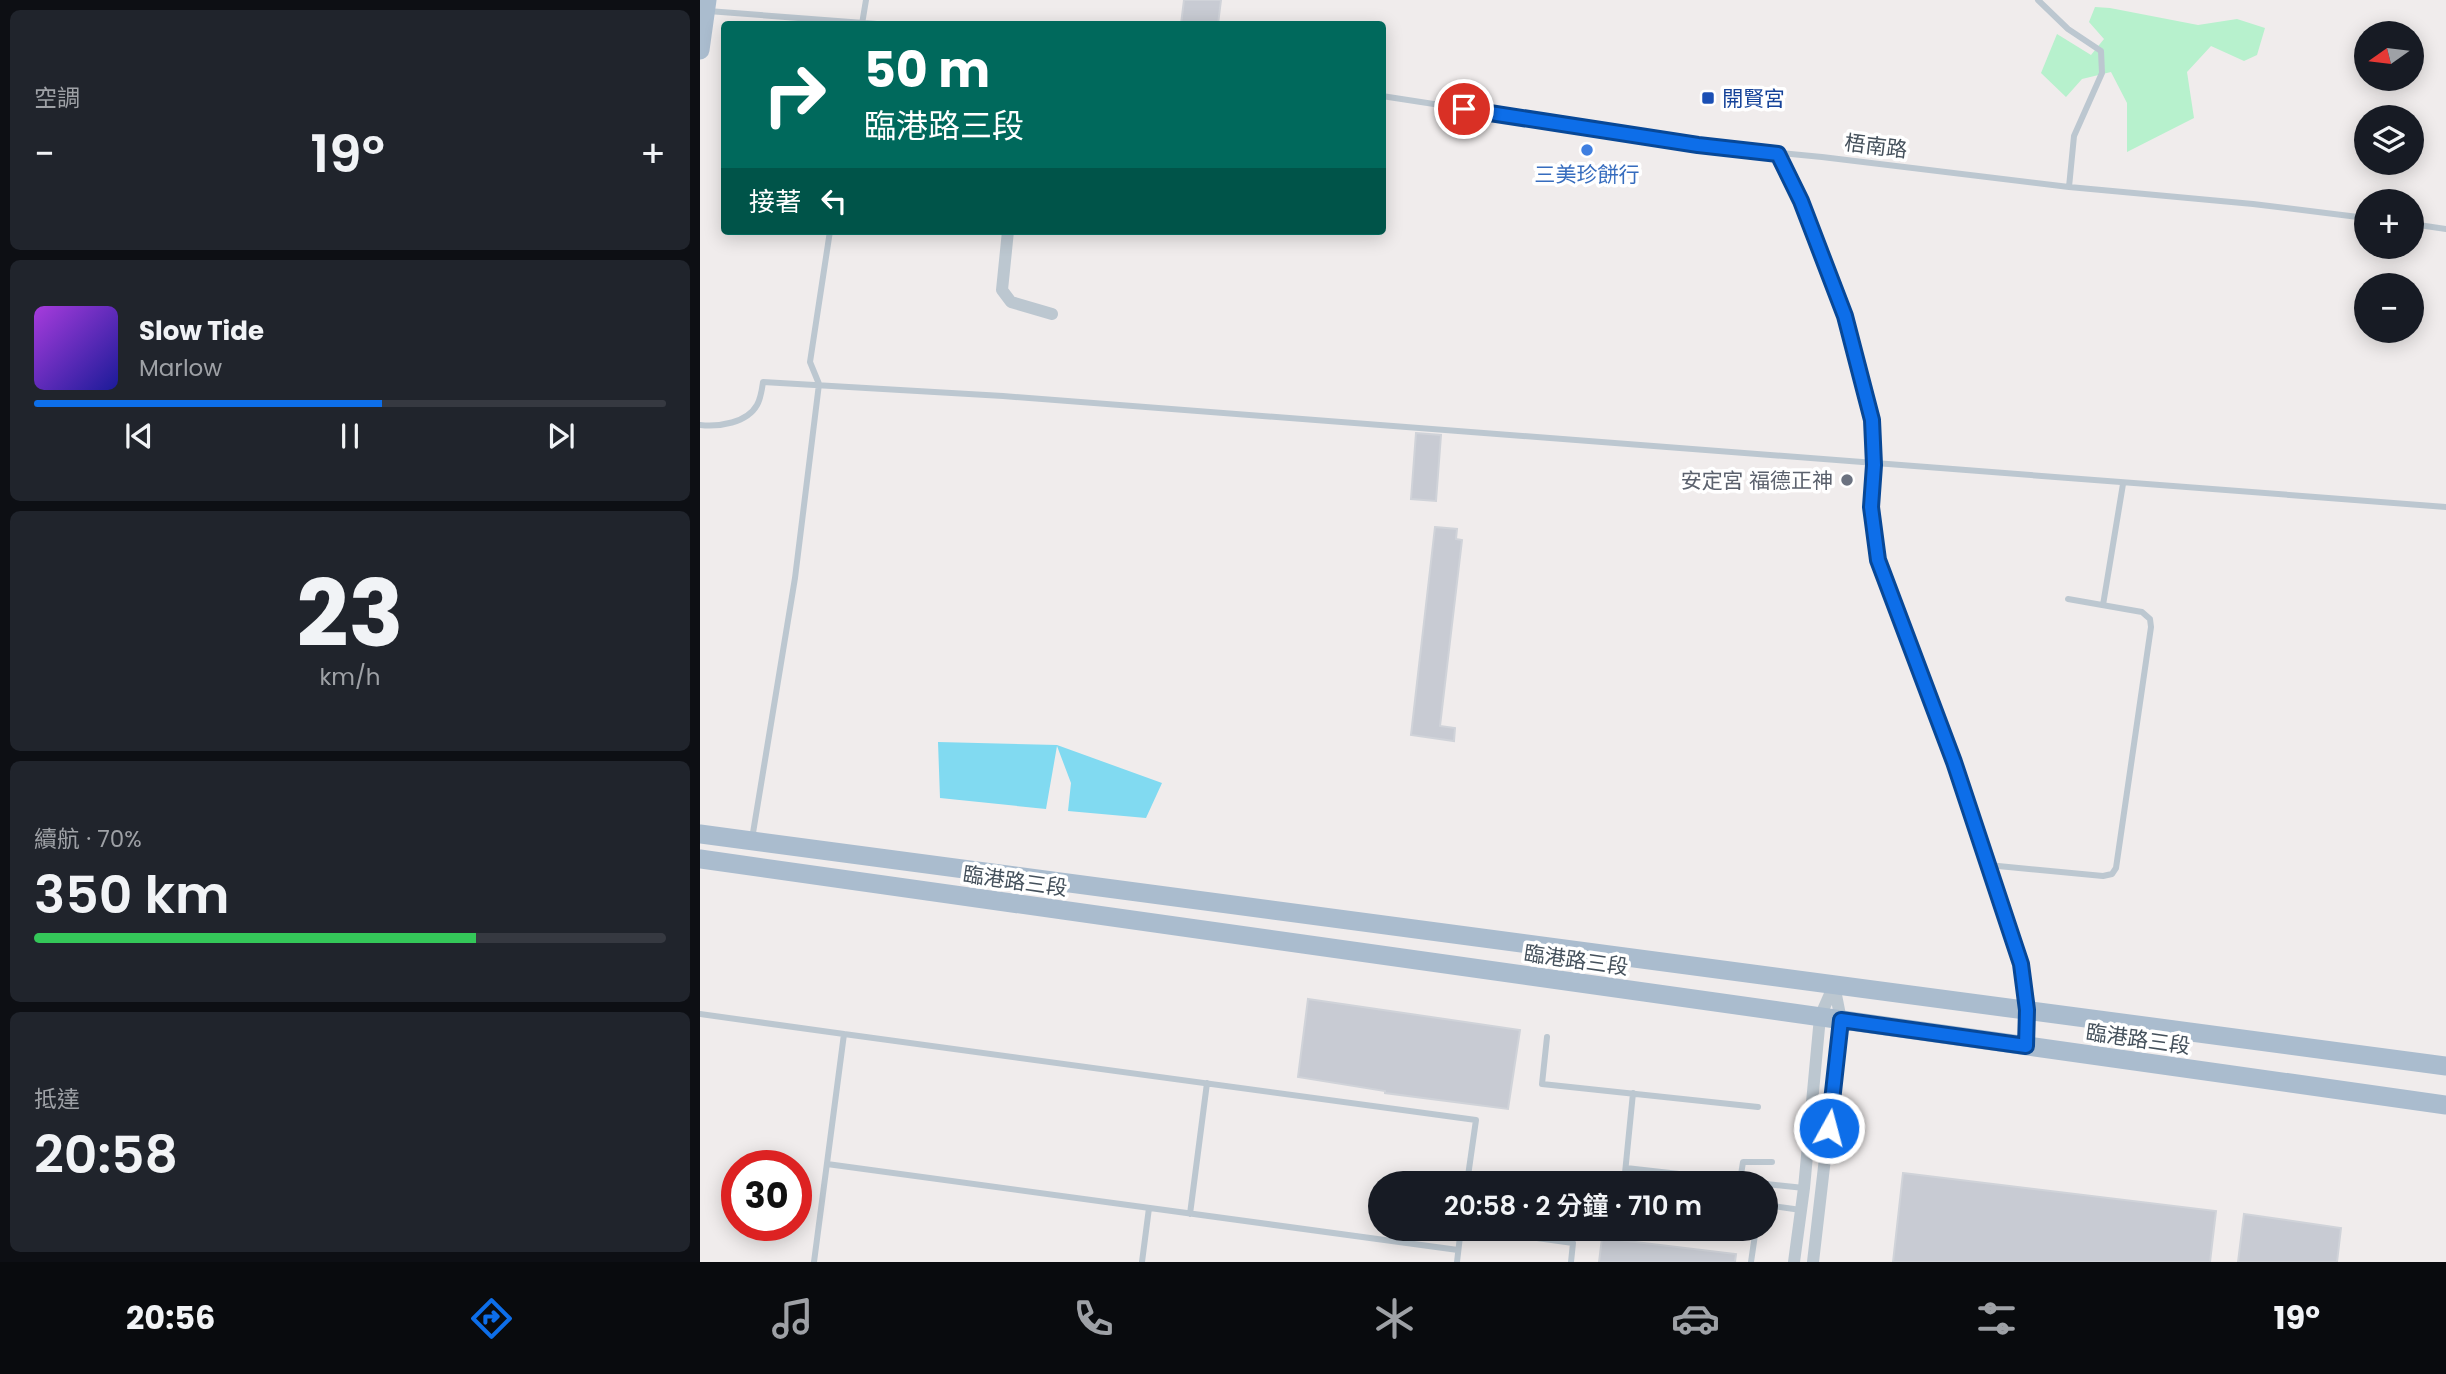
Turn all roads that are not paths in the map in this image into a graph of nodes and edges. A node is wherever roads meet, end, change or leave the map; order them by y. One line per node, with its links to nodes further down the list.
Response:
1 (866, 0): 5 (lane)
2 (2038, 0): 9 (lane)
3 (704, 7): 4 (lane); 6 (main road)
4 (843, 21)
5 (863, 21)
6 (700, 50)
7 (1386, 97): 8 (lane, 梧南路)
8 (1778, 154): 9 (lane, 梧南路); 18 (lane)
9 (2069, 187): 10 (lane, 梧南路)
10 (2354, 217)
11 (2424, 226): 12 (lane)
12 (2446, 229)
13 (829, 235): 16 (lane)
14 (1008, 235): 15 (street)
15 (1052, 313)
16 (819, 384): 17 (lane); 18 (lane); 24 (lane)
17 (700, 425)
18 (1874, 465): 19 (lane); 26 (lane)
19 (2123, 484): 20 (lane); 22 (lane)
20 (2446, 508)
21 (2068, 599): 22 (lane)
22 (2103, 605): 26 (lane)
23 (700, 834): 24 (main road, 臨港路三段)
24 (752, 841): 27 (main road, 臨港路三段)
25 (700, 859): 30 (main road, 臨港路三段)
26 (1988, 865): 28 (lane)
27 (1834, 985): 28 (main road, 臨港路三段); 30 (street); 31 (street)
28 (2027, 1010): 34 (lane); 35 (main road, 臨港路三段)
29 (700, 1014): 32 (lane)
30 (1820, 1017): 31 (main road, 臨港路三段); 48 (street)
31 (1841, 1020): 34 (main road, 臨港路三段); 63 (street)
32 (844, 1034): 36 (lane); 41 (lane)
33 (1547, 1037): 37 (lane)
34 (2026, 1046): 38 (main road, 臨港路三段)
35 (2446, 1066)
36 (1207, 1083): 43 (lane); 52 (lane)
37 (1633, 1093): 39 (lane); 42 (lane)
38 (2446, 1105)
39 (1758, 1107)
40 (1772, 1162): 46 (lane)
41 (827, 1164): 50 (lane); 57 (lane)
42 (1626, 1168): 44 (lane); 45 (lane)
43 (1469, 1171)
44 (1626, 1171)
45 (1647, 1171)
46 (1742, 1171)
47 (1778, 1185): 48 (lane)
48 (1804, 1188): 51 (street)
49 (1778, 1207): 51 (lane)
50 (1149, 1208): 52 (lane); 58 (lane)
51 (1801, 1210): 62 (street)
52 (1190, 1214): 56 (lane)
53 (1459, 1241): 56 (lane)
54 (1558, 1241): 60 (lane)
55 (1754, 1241): 61 (lane)
56 (1458, 1250): 59 (lane)
57 (814, 1262)
58 (1142, 1262)
59 (1457, 1262)
60 (1571, 1262)
61 (1751, 1262)
62 (1794, 1262)
63 (1813, 1262)

